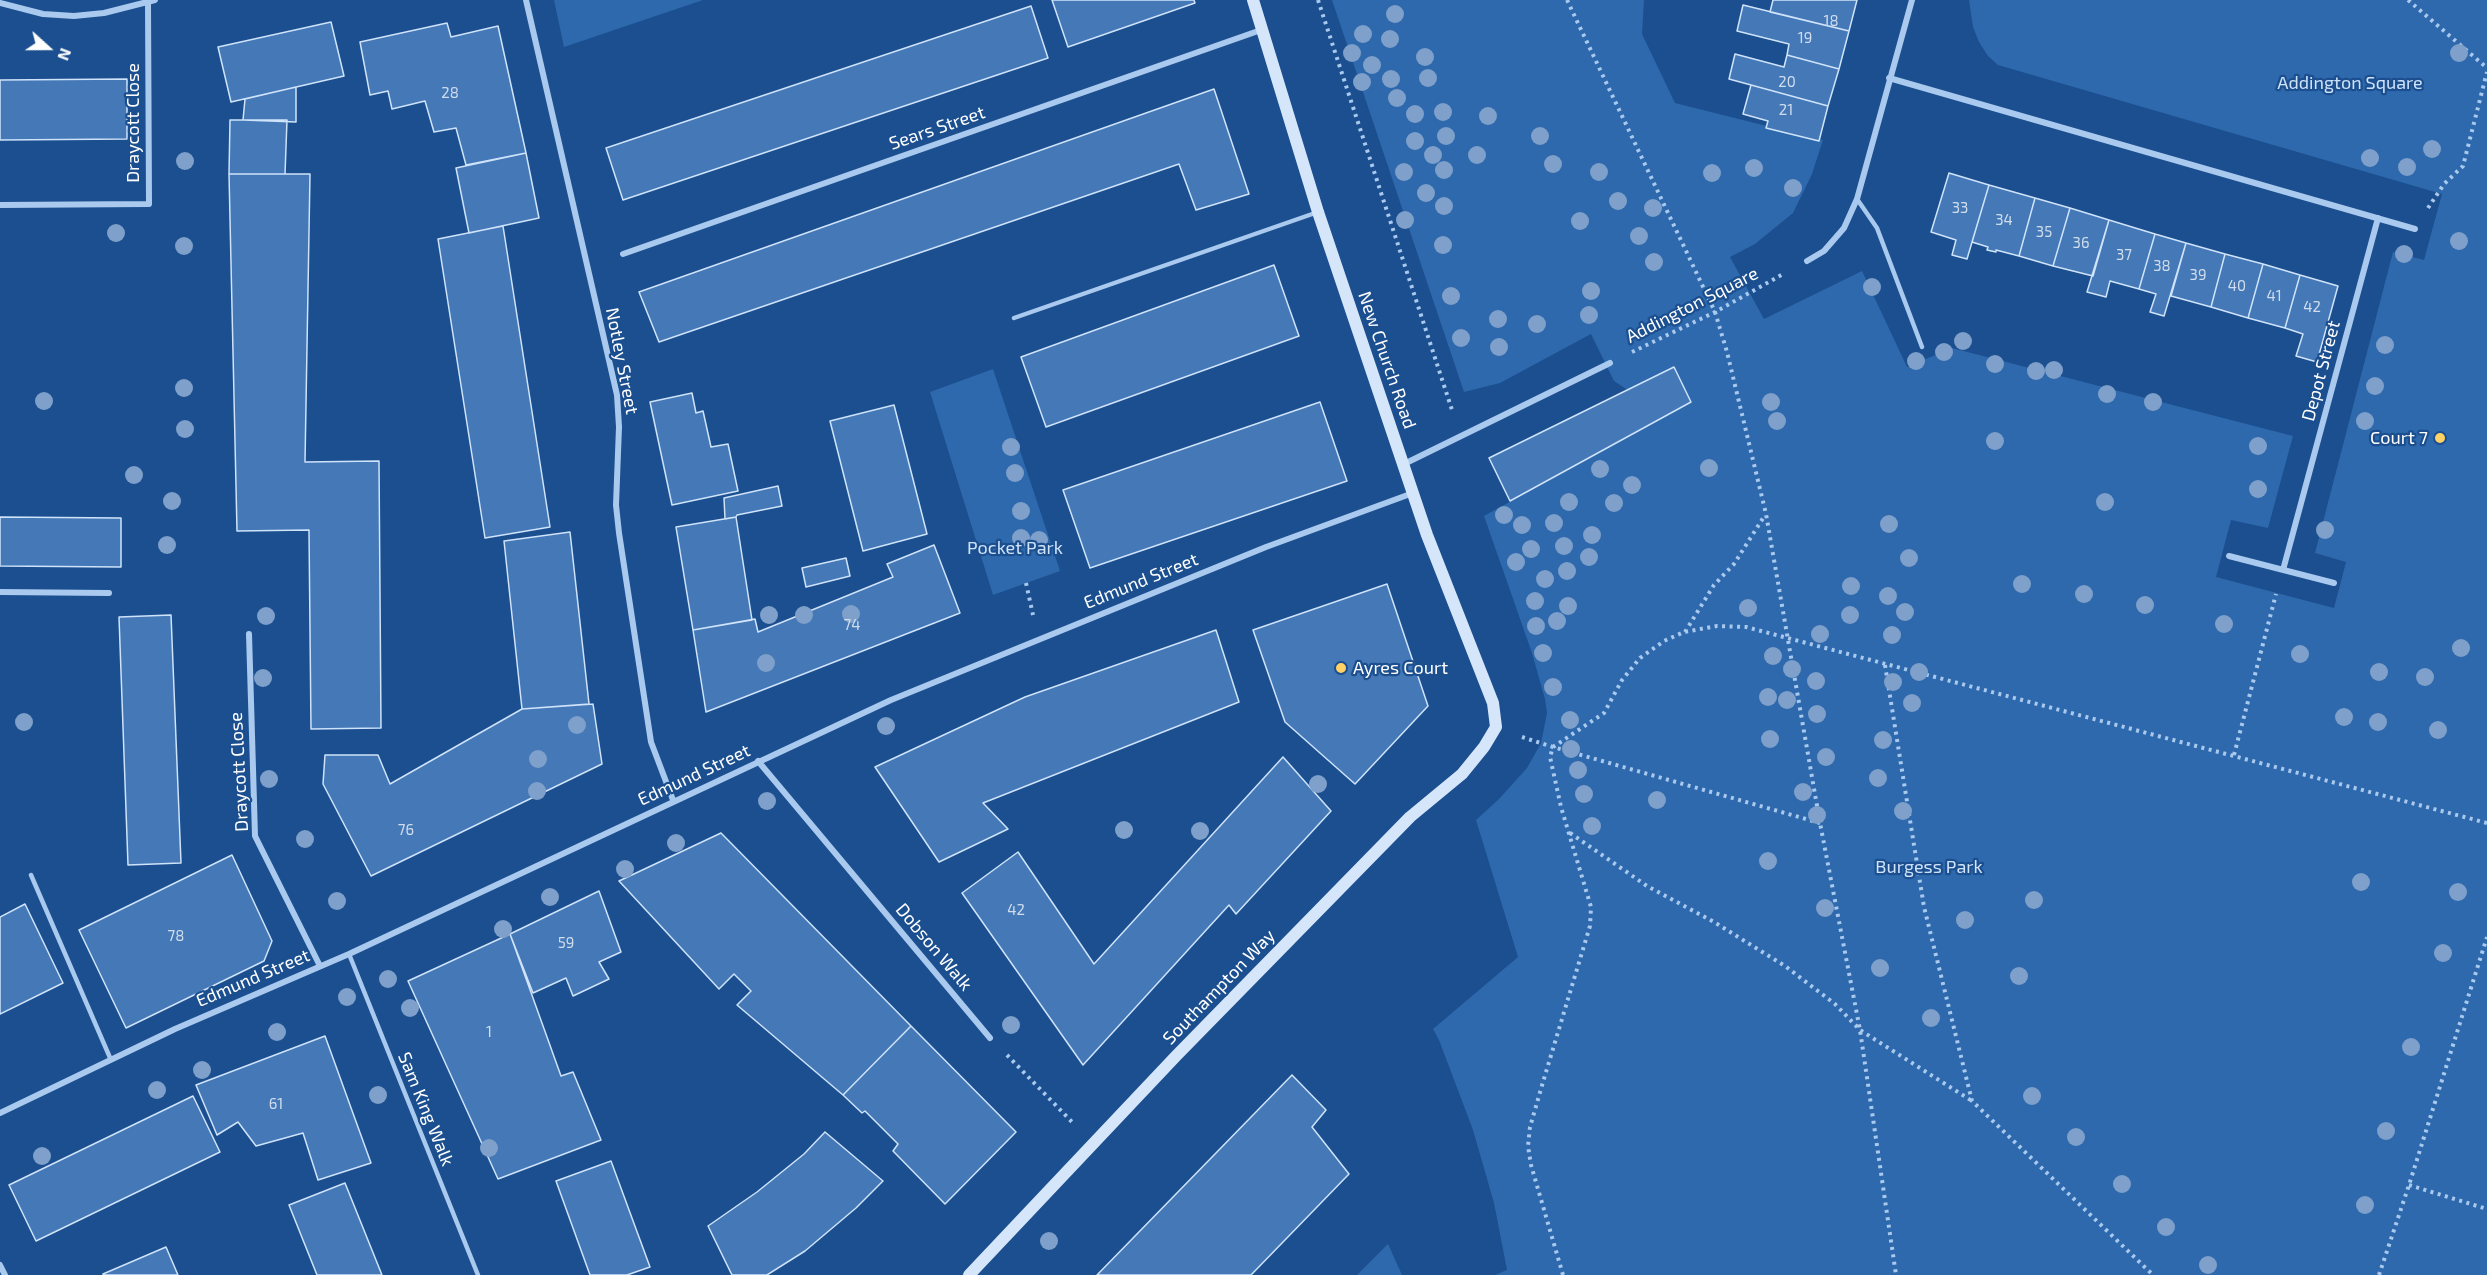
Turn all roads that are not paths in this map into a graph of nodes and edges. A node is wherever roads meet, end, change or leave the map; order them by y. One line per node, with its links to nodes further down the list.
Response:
1 (526, 0): 28 (street, Notley Street)
2 (1253, 0): 6 (main road, New Church Road)
3 (1912, 0): 7 (street)
4 (151, 1): 5 (street); 9 (street, Draycott Close)
5 (0, 3)
6 (1261, 30): 10 (main road, New Church Road); 13 (street, Sears Street)
7 (1889, 78): 8 (street); 11 (street)
8 (1857, 200): 14 (street); 16 (lane)
9 (0, 205)
10 (1318, 212): 15 (lane); 18 (main road, New Church Road)
11 (2378, 218): 12 (street); 21 (street, Depot Street)
12 (2415, 229)
13 (622, 254)
14 (1807, 261)
15 (1014, 318)
16 (1922, 347)
17 (1610, 363): 18 (street, Addington Square)
18 (1404, 464): 19 (main road, New Church Road)
19 (1414, 493): 26 (main road, New Church Road); 27 (street, Edmund Street)
20 (2229, 556): 21 (street)
21 (2283, 570): 22 (street)
22 (2334, 583)
23 (0, 592): 24 (street)
24 (109, 593)
25 (249, 634): 31 (street, Draycott Close)
26 (1496, 727): 38 (main road, Southampton Way)
27 (758, 761): 28 (street, Edmund Street); 32 (street, Dobson Walk)
28 (673, 800): 30 (street, Edmund Street)
29 (31, 875): 33 (lane)
30 (349, 954): 31 (street, Edmund Street); 37 (lane, Sam King Walk)
31 (320, 966): 33 (street, Edmund Street)
32 (990, 1038)
33 (111, 1060): 34 (street, Edmund Street)
34 (0, 1113)
35 (0, 1265): 36 (street)
36 (5, 1275)
37 (478, 1275)
38 (969, 1275)

